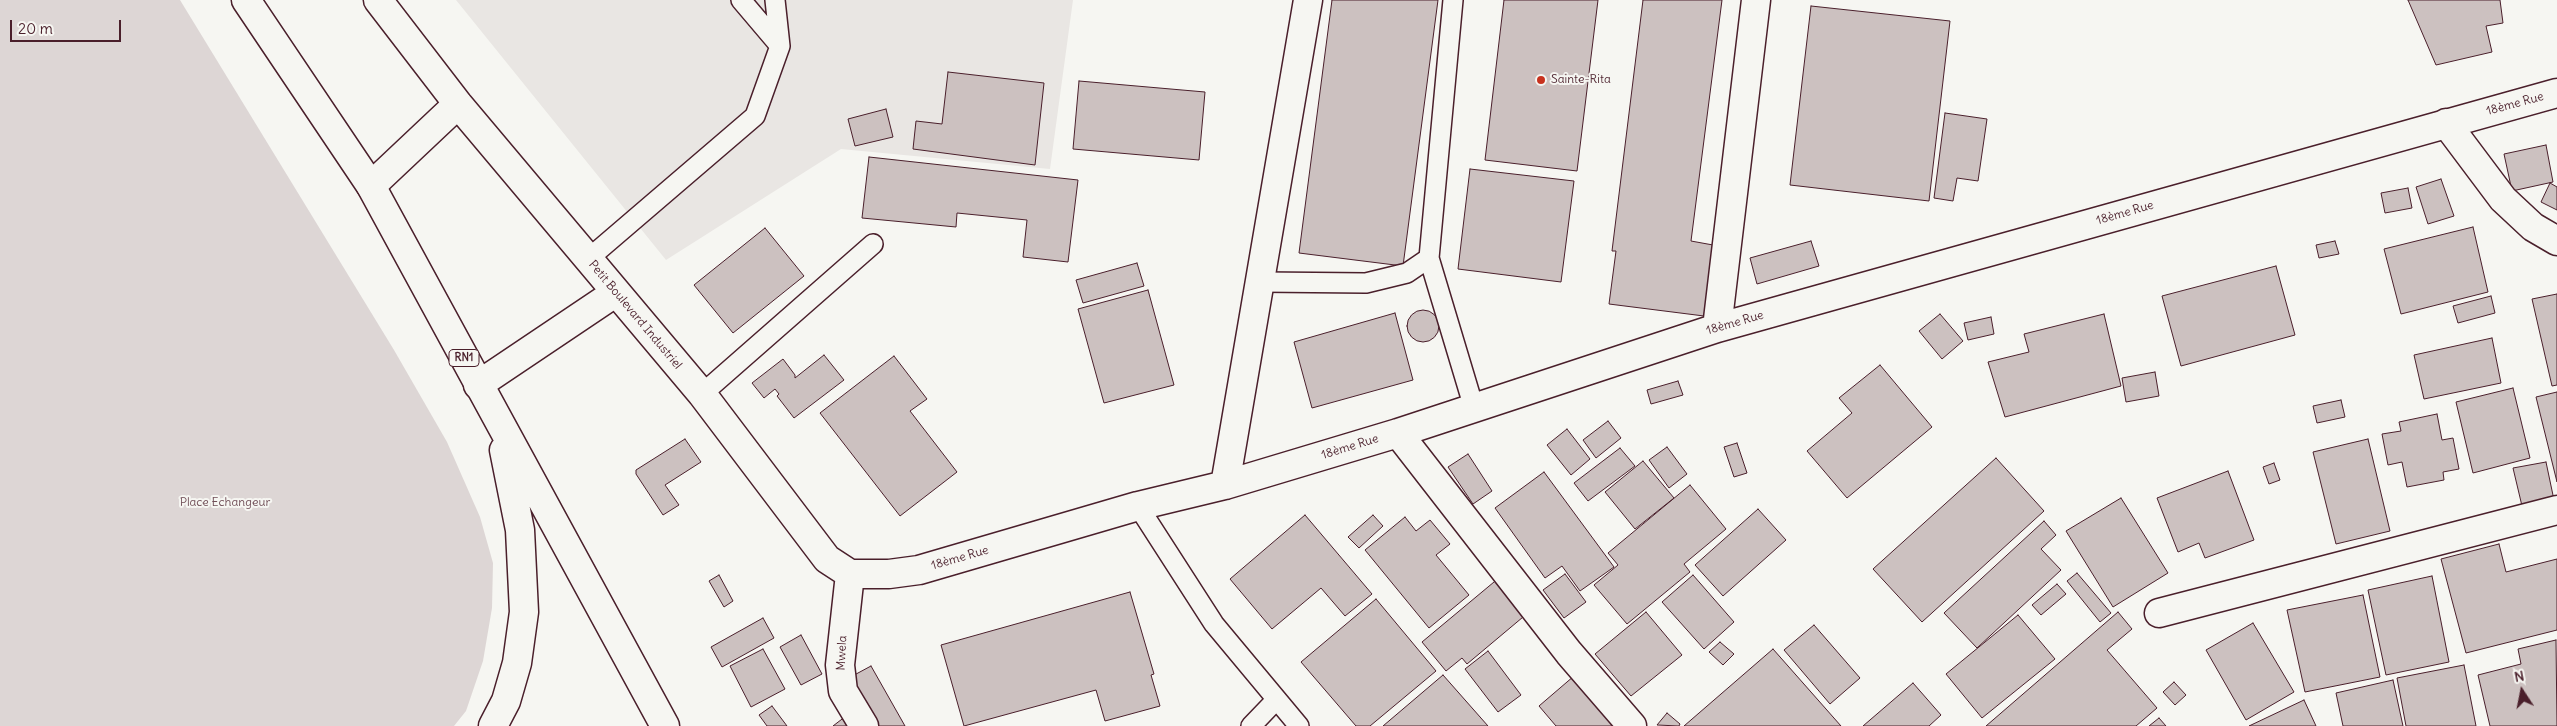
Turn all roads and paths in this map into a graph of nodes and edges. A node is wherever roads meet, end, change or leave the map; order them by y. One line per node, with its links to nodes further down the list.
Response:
1 (246, 0): 12 (main road, RN1)
2 (378, 0): 10 (main road, Petit Boulevard Industriel)
3 (741, 0): 8 (lane)
4 (775, 0): 8 (lane)
5 (1308, 0): 17 (main road)
6 (1453, 0): 15 (lane)
7 (1756, 0): 19 (main road)
8 (780, 46): 16 (lane)
9 (2557, 92): 11 (main road, 18ème Rue)
10 (458, 104): 12 (main road); 16 (main road, Petit Boulevard Industriel)
11 (2446, 123): 13 (main road); 19 (main road, 18ème Rue)
12 (371, 186): 20 (main road, RN1)
13 (2557, 241)
14 (872, 244): 21 (lane)
15 (1429, 258): 17 (lane); 22 (lane)
16 (588, 260): 18 (main road, Petit Boulevard Industriel)
17 (1261, 282): 25 (main road)
18 (615, 293): 20 (main road); 21 (main road, Petit Boulevard Industriel)
19 (1717, 328): 22 (main road, 18ème Rue)
20 (478, 385): 23 (main road, RN1)
21 (702, 394): 28 (main road, Petit Boulevard Industriel)
22 (1474, 408): 24 (main road, 18ème Rue)
23 (499, 424): 31 (main road); 32 (main road, RN1)
24 (1398, 433): 25 (main road, 18ème Rue); 36 (main road)
25 (1225, 485): 26 (main road, 18ème Rue)
26 (1138, 506): 28 (main road, 18ème Rue); 30 (lane)
27 (2557, 510): 29 (main road)
28 (850, 574): 33 (main road, Mwela)
29 (2159, 613)
30 (1276, 700): 34 (lane); 35 (lane)
31 (493, 726)
32 (665, 726)
33 (864, 726)
34 (1251, 726)
35 (1299, 726)
36 (1632, 726)

